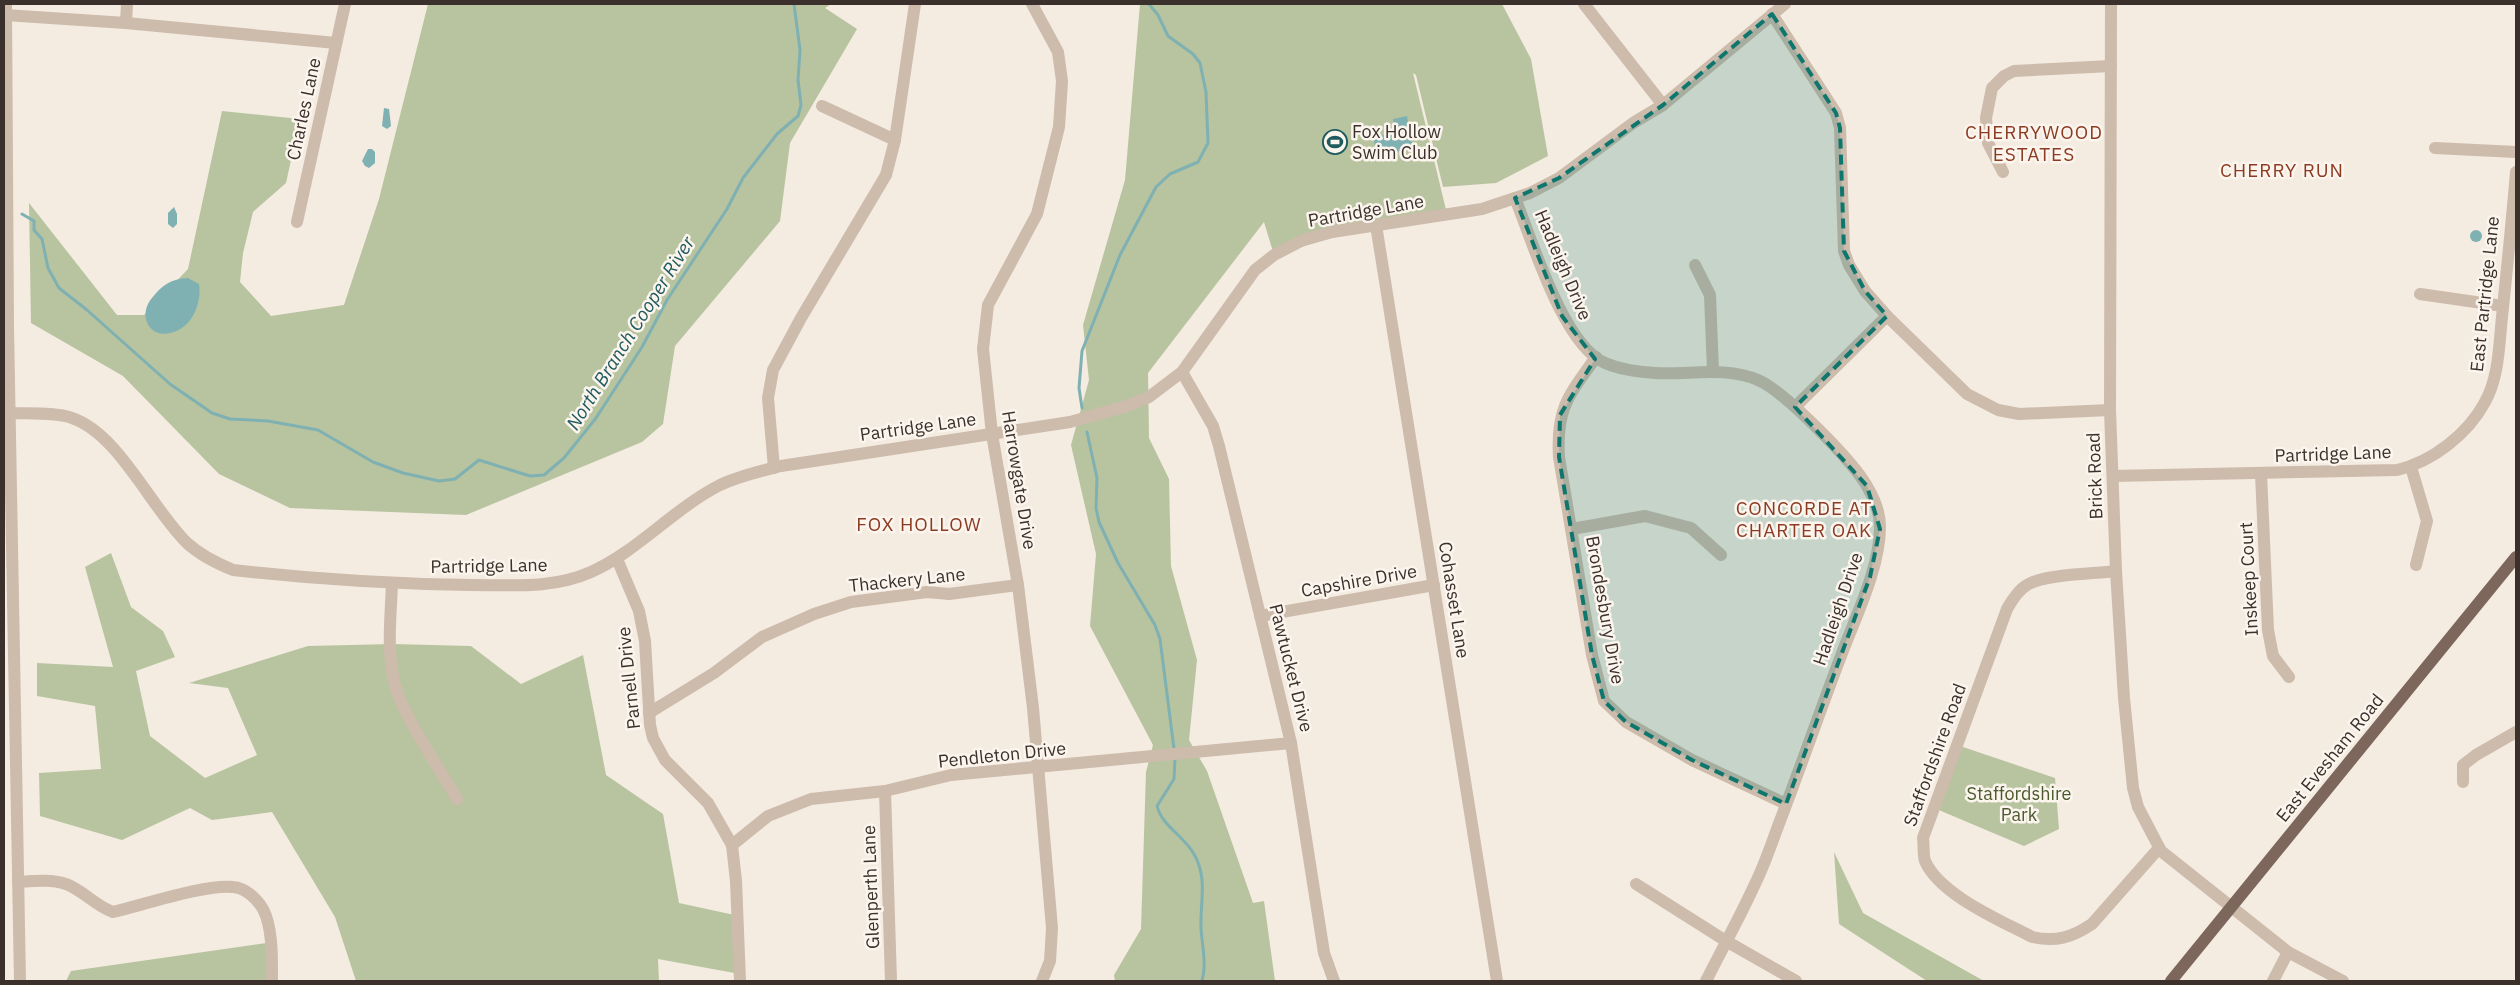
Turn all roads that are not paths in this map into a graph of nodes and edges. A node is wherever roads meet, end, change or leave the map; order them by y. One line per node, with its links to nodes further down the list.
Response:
1 (128, 4): 10 (street)
2 (345, 4): 11 (street, Charles Lane)
3 (915, 4): 16 (street)
4 (1032, 4): 35 (street, Harrowgate Drive)
5 (1584, 4): 14 (street)
6 (1785, 4): 9 (street, Partridge Lane)
7 (2111, 4): 12 (street, Brick Road)
8 (6, 10): 10 (street); 13 (street)
9 (1772, 14): 14 (street, Partridge Lane); 27 (street)
10 (126, 23): 11 (street)
11 (336, 43): 22 (street, Charles Lane)
12 (2111, 66): 19 (street); 33 (street, Brick Road)
13 (5, 82): 28 (street)
14 (1663, 105): 21 (street, Partridge Lane)
15 (822, 106): 16 (street)
16 (895, 140): 38 (street)
17 (2435, 148): 18 (street)
18 (2516, 152)
19 (2003, 172)
20 (2516, 172): 26 (street, East Partridge Lane)
21 (1515, 198): 23 (street, Partridge Lane); 29 (street, Hadleigh Drive)
22 (297, 222)
23 (1376, 226): 31 (street, Partridge Lane); 49 (street, Cohasset Lane)
24 (1695, 265): 30 (street)
25 (2420, 294): 26 (street)
26 (2504, 306): 36 (street, East Partridge Lane)
27 (1887, 316): 32 (street); 33 (street)
28 (6, 328): 34 (street)
29 (1596, 357): 30 (street, Hadleigh Drive); 41 (street, Brondesbury Drive)
30 (1712, 371): 32 (street, Hadleigh Drive)
31 (1182, 372): 35 (street, Partridge Lane); 50 (street, Pawtucket Drive)
32 (1796, 407): 61 (street, Hadleigh Drive)
33 (2110, 410): 40 (street, Brick Road)
34 (11, 413): 47 (street, Partridge Lane); 54 (street)
35 (992, 434): 38 (street, Partridge Lane); 48 (street, Harrowgate Drive)
36 (2432, 455): 37 (street, Partridge Lane)
37 (2411, 467): 39 (street, Partridge Lane); 45 (street)
38 (774, 468): 44 (street, Partridge Lane)
39 (2261, 474): 40 (street); 51 (street, Inskeep Court)
40 (2113, 476): 46 (street, Brick Road)
41 (1572, 529): 42 (street); 61 (street, Brondesbury Drive)
42 (1721, 555)
43 (2516, 557): 66 (main road, East Evesham Road)
44 (617, 559): 47 (street, Partridge Lane); 52 (street, Parnell Drive)
45 (2416, 565)
46 (2116, 571): 63 (street, Brick Road); 63 (street, Staffordshire Road)
47 (392, 583): 60 (street)
48 (1018, 585): 52 (street, Thackery Lane); 57 (street, Harrowgate Drive)
49 (1434, 585): 50 (street, Capshire Drive); 75 (street, Cohasset Lane)
50 (1260, 616): 55 (street, Pawtucket Drive)
51 (2289, 677)
52 (649, 713): 62 (street, Parnell Drive)
53 (2516, 732): 58 (street)
54 (10, 742): 56 (street)
55 (1291, 743): 57 (street, Pendleton Drive); 74 (street, Pawtucket Drive)
56 (10, 762): 64 (street)
57 (1037, 766): 59 (street, Pendleton Drive); 73 (street, Harrowgate Drive)
58 (2463, 782)
59 (885, 791): 62 (street, Pendleton Drive); 72 (street, Glenperth Lane)
60 (457, 799)
61 (1786, 804): 67 (street, Hadleigh Drive)
62 (732, 845): 71 (street, Parnell Drive)
63 (2159, 848): 66 (street, Brick Road)
64 (18, 882): 69 (street); 70 (street)
65 (1636, 884): 67 (street)
66 (2232, 906): 68 (street, Brick Road); 78 (main road, East Evesham Road)
67 (1726, 941): 76 (street, Hadleigh Drive); 77 (street)
68 (2288, 952): 79 (street); 80 (street, Brick Road)
69 (20, 981)
70 (272, 981)
71 (740, 981)
72 (891, 981)
73 (1042, 981)
74 (1334, 981)
75 (1498, 981)
76 (1706, 981)
77 (1796, 981)
78 (2171, 981)
79 (2273, 981)
80 (2343, 981)

